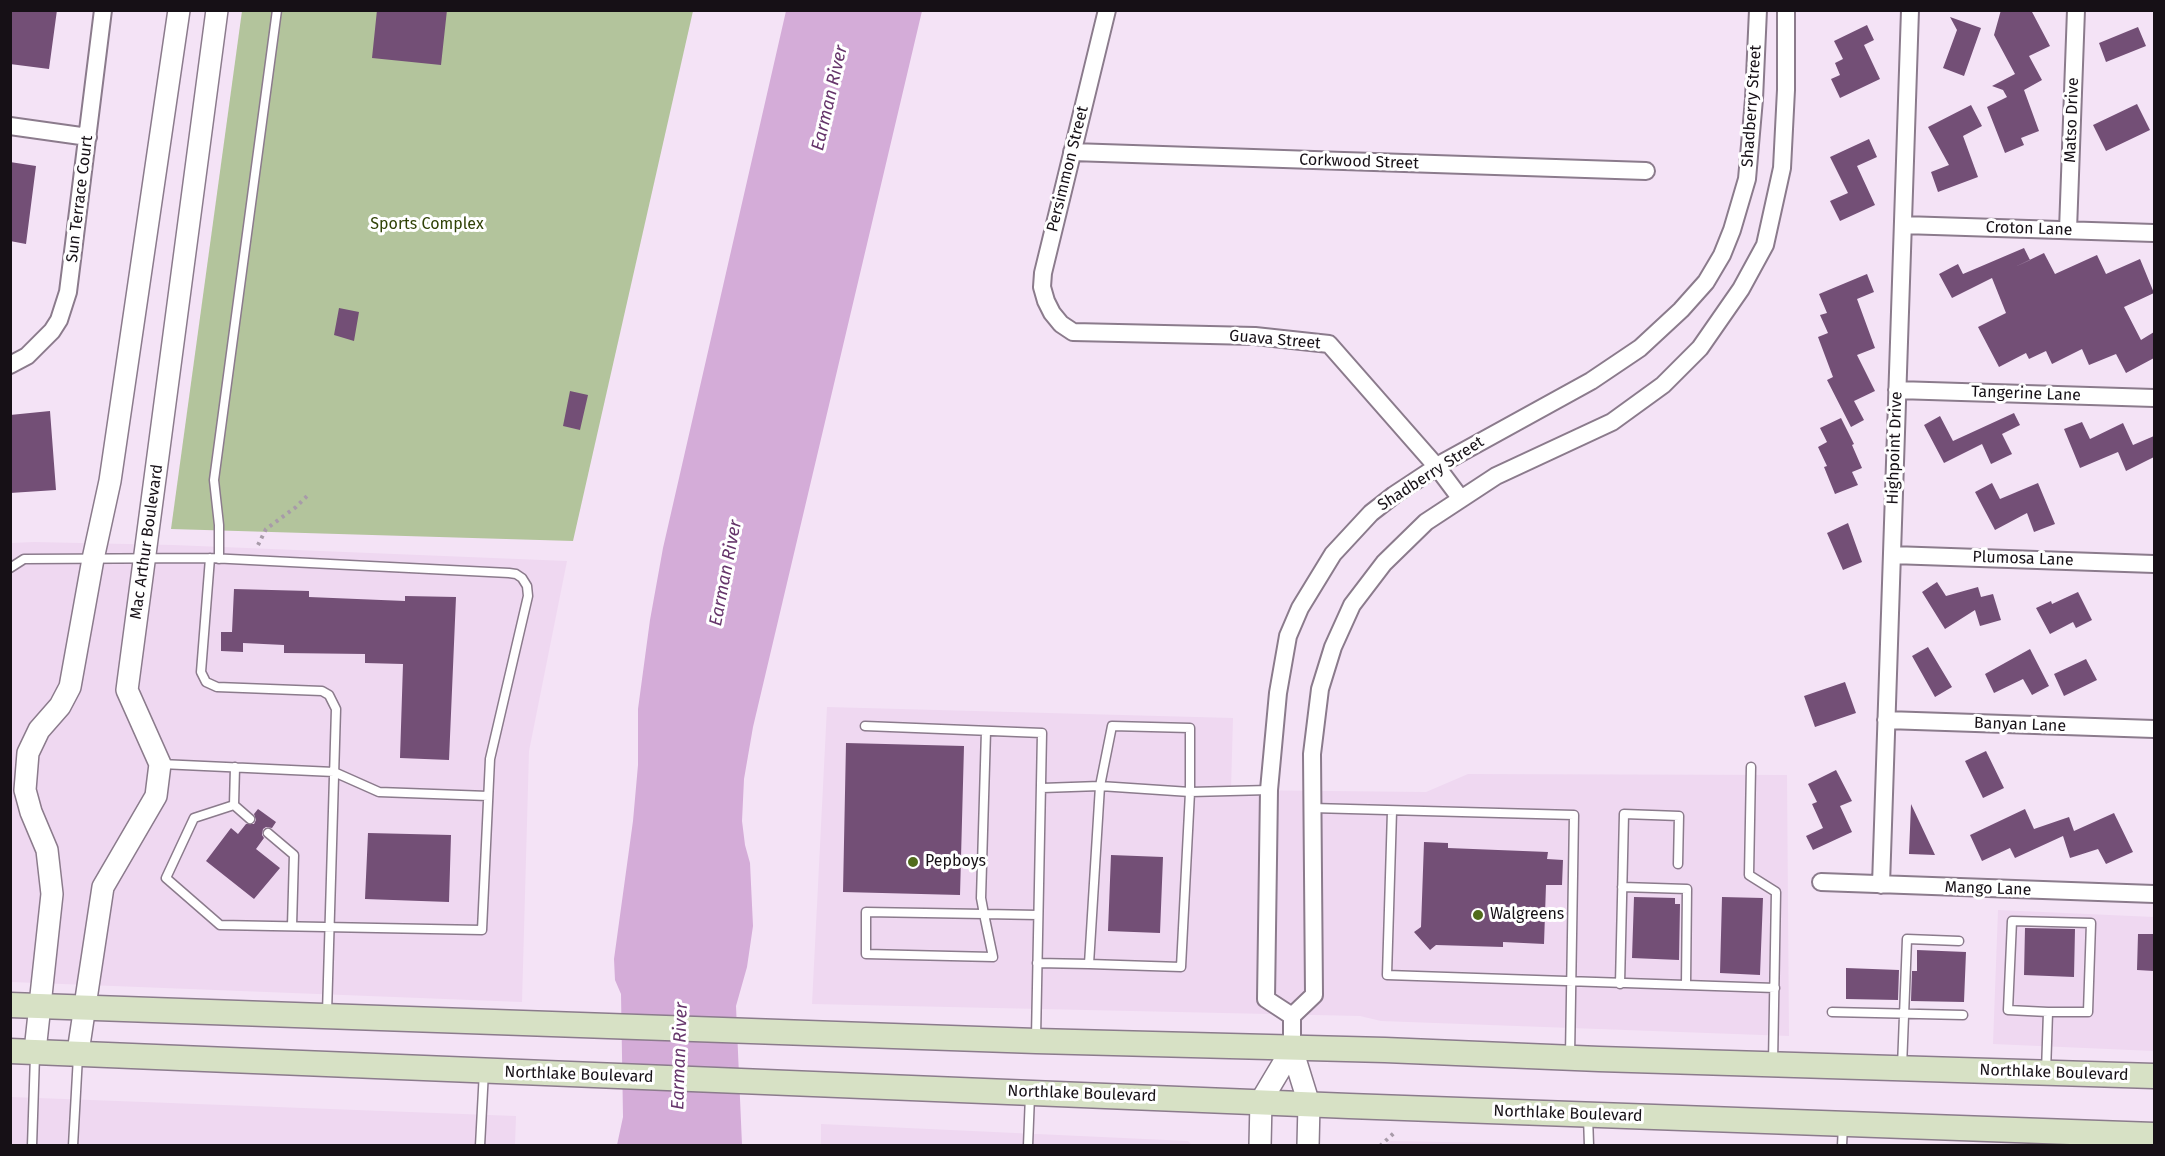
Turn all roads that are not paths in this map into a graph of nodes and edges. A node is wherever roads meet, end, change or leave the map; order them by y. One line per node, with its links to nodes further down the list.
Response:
1 (103, 10): 11 (street, Sun Terrace Court)
2 (179, 10): 25 (street)
3 (217, 10): 24 (street, Mac Arthur Boulevard)
4 (277, 10): 26 (lane)
5 (1107, 10): 12 (street, Persimmon Street)
6 (1758, 10): 21 (street, Shadberry Street)
7 (1786, 10): 22 (street, Shadberry Street)
8 (1910, 10): 14 (street, Highpoint Drive)
9 (2076, 10): 15 (street, Matso Drive)
10 (10, 126): 11 (street)
11 (88, 137): 18 (street, Sun Terrace Court)
12 (1072, 152): 13 (street, Corkwood Street); 17 (street, Persimmon Street)
13 (1646, 171)
14 (1903, 225): 15 (street, Croton Lane); 19 (street, Highpoint Drive)
15 (2068, 230): 16 (street, Croton Lane)
16 (2154, 233)
17 (1061, 324): 21 (street, Guava Street)
18 (10, 365)
19 (1897, 390): 20 (street, Tangerine Lane); 23 (street, Highpoint Drive)
20 (2154, 399)
21 (1437, 467): 22 (street, Guava Street); 39 (street, Shadberry Street)
22 (1461, 499): 43 (street, Shadberry Street)
23 (1892, 555): 27 (street, Plumosa Lane); 29 (street, Highpoint Drive)
24 (144, 557): 25 (lane); 26 (lane); 33 (street, Mac Arthur Boulevard)
25 (93, 559): 28 (lane); 64 (street)
26 (214, 559): 36 (lane); 41 (lane)
27 (2154, 564)
28 (10, 568)
29 (1886, 720): 31 (street, Banyan Lane); 49 (street, Highpoint Drive)
30 (865, 726): 32 (lane)
31 (2154, 729)
32 (986, 731): 38 (lane); 52 (lane)
33 (160, 764): 34 (lane); 65 (street)
34 (235, 767): 36 (lane); 42 (lane)
35 (1751, 767): 62 (lane)
36 (334, 772): 41 (lane); 55 (lane)
37 (1100, 786): 38 (lane); 40 (lane); 40 (lane); 58 (lane)
38 (1042, 788): 53 (lane)
39 (1269, 790): 40 (lane); 70 (street, Shadberry Street)
40 (1190, 792): 58 (lane)
41 (488, 796): 55 (lane)
42 (234, 805): 45 (lane); 54 (lane)
43 (1312, 808): 44 (lane); 70 (street, Shadberry Street)
44 (1392, 811): 59 (lane); 59 (lane)
45 (250, 819)
46 (268, 833): 54 (lane)
47 (1678, 864): 50 (lane)
48 (1821, 882): 49 (street, Mango Lane)
49 (1881, 885): 51 (street, Mango Lane)
50 (1623, 887): 60 (lane); 61 (lane)
51 (2154, 894)
52 (984, 914): 52 (lane); 53 (lane)
53 (1038, 915): 57 (lane)
54 (292, 926): 55 (lane)
55 (329, 927): 71 (lane)
56 (1959, 941): 68 (lane)
57 (1037, 963): 58 (lane); 72 (lane)
58 (1089, 964)
59 (1571, 982): 60 (lane); 77 (lane)
60 (1620, 984): 61 (lane)
61 (1686, 985): 62 (lane)
62 (1775, 988): 78 (lane)
63 (10, 1005): 64 (main road, Northlake Boulevard)
64 (39, 1006): 65 (main road, Northlake Boulevard); 75 (street)
65 (86, 1007): 71 (main road, Northlake Boulevard); 76 (street)
66 (1832, 1012): 68 (lane)
67 (2048, 1012): 67 (lane); 81 (lane)
68 (1904, 1014): 69 (lane); 79 (lane)
69 (1963, 1015)
70 (1292, 1016): 73 (street)
71 (327, 1017): 72 (main road, Northlake Boulevard)
72 (1036, 1041): 73 (main road, Northlake Boulevard)
73 (1292, 1049): 77 (main road, Northlake Boulevard); 84 (street); 85 (street)
74 (10, 1051): 75 (main road, Northlake Boulevard)
75 (35, 1051): 76 (main road, Northlake Boulevard); 89 (lane)
76 (78, 1052): 80 (main road, Northlake Boulevard); 90 (lane)
77 (1570, 1058): 78 (main road, Northlake Boulevard)
78 (1772, 1064): 79 (main road, Northlake Boulevard)
79 (1902, 1068): 81 (main road, Northlake Boulevard)
80 (484, 1071): 83 (main road, Northlake Boulevard); 91 (lane)
81 (2046, 1072): 82 (main road, Northlake Boulevard)
82 (2154, 1076)
83 (1030, 1092): 84 (main road, Northlake Boulevard); 92 (lane)
84 (1261, 1101): 85 (main road, Northlake Boulevard); 93 (street)
85 (1309, 1104): 86 (main road, Northlake Boulevard); 94 (street)
86 (1588, 1115): 87 (main road, Northlake Boulevard); 95 (lane)
87 (1843, 1135): 88 (main road, Northlake Boulevard)
88 (2154, 1135)
89 (32, 1146)
90 (72, 1146)
91 (480, 1146)
92 (1028, 1146)
93 (1260, 1146)
94 (1308, 1146)
95 (1589, 1146)

